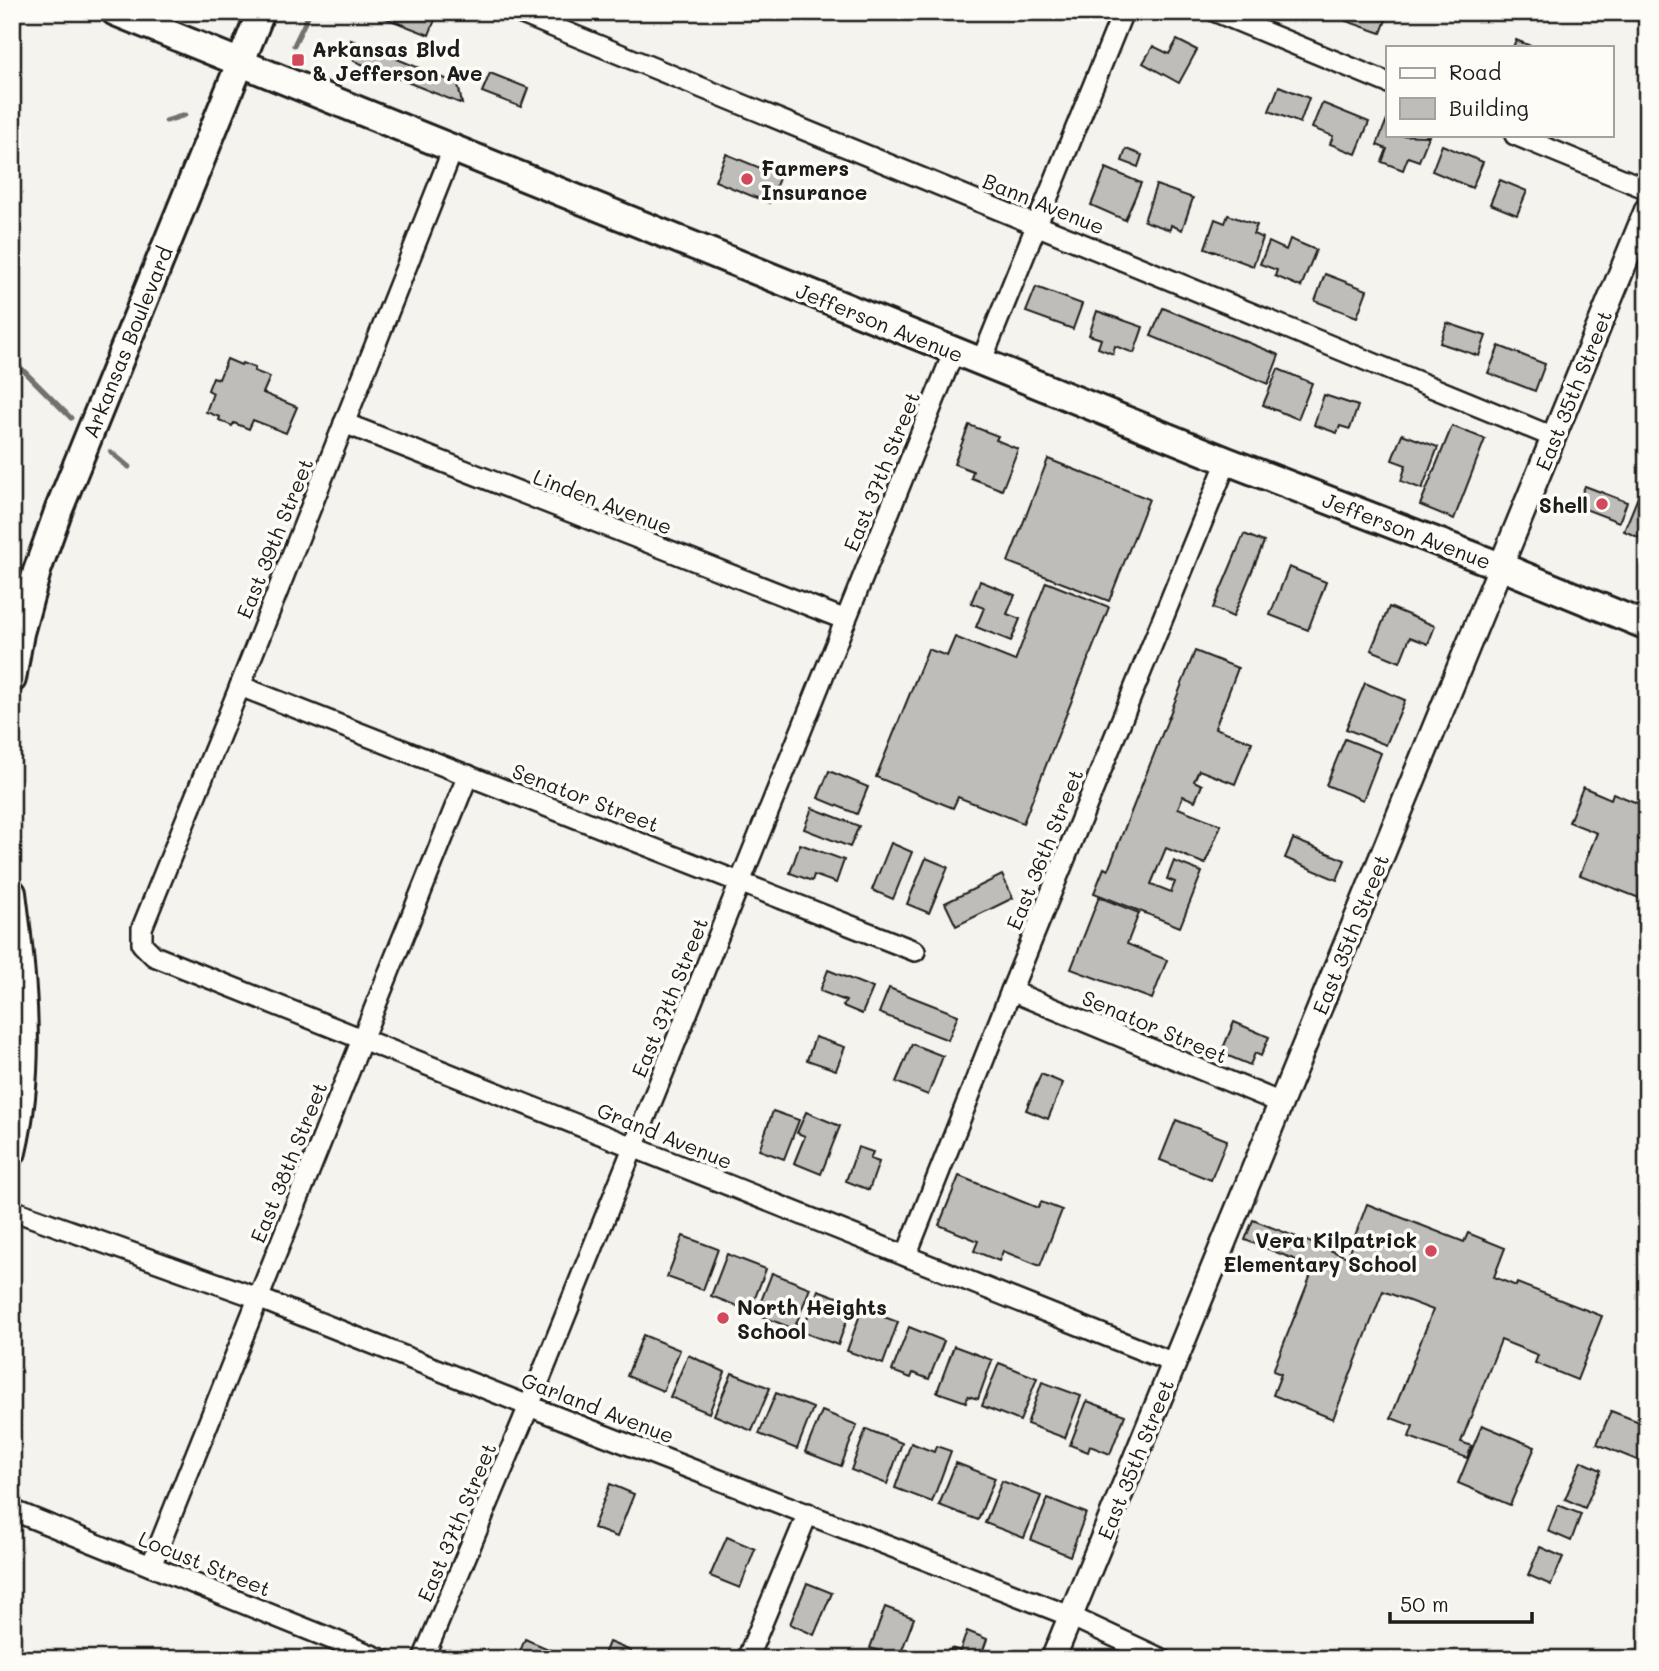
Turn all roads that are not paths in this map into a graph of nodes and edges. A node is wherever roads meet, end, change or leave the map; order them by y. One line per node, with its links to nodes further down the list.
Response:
1 (115, 12): 6 (main road, Jefferson Avenue)
2 (261, 12): 6 (main road, Arkansas Boulevard)
3 (517, 12): 12 (street, Bann Avenue)
4 (1123, 12): 12 (street)
5 (1216, 12): 7 (street)
6 (240, 63): 9 (main road, Jefferson Avenue); 21 (main road, Arkansas Boulevard)
7 (1386, 82)
8 (1517, 136): 10 (street)
9 (453, 149): 13 (main road, Jefferson Avenue); 15 (street, East 39th Street)
10 (1647, 189)
11 (1647, 209): 16 (street, East 35th Street)
12 (1037, 225): 14 (street); 16 (street, Bann Avenue)
13 (954, 351): 14 (main road, Jefferson Avenue); 19 (street, East 37th Street)
14 (981, 362): 17 (main road, Jefferson Avenue)
15 (344, 424): 19 (street, Linden Avenue); 22 (street, East 39th Street)
16 (1553, 437): 18 (street, East 35th Street)
17 (1227, 461): 18 (main road, Jefferson Avenue); 28 (street, East 36th Street)
18 (1500, 566): 20 (main road, Jefferson Avenue); 30 (street, East 35th Street)
19 (846, 620): 24 (street, East 37th Street)
20 (1647, 626)
21 (12, 679)
22 (240, 685): 23 (street, Senator Street); 26 (street, East 39th Street)
23 (468, 775): 24 (street, Senator Street); 29 (street, East 38th Street)
24 (740, 882): 27 (street, Senator Street); 31 (street, East 37th Street)
25 (12, 893): 32 (main road)
26 (142, 944): 29 (street, Grand Avenue)
27 (915, 951)
28 (1011, 991): 30 (street, Senator Street); 34 (street, East 36th Street)
29 (362, 1039): 31 (street, Grand Avenue); 35 (street, East 38th Street)
30 (1281, 1103): 36 (street, East 35th Street)
31 (633, 1146): 34 (street, Grand Avenue); 37 (street, East 37th Street)
32 (12, 1152)
33 (12, 1210): 35 (street, Garland Avenue)
34 (906, 1256): 36 (street, Grand Avenue)
35 (258, 1298): 37 (street, Garland Avenue); 40 (street, East 38th Street)
36 (1174, 1363): 41 (street, East 35th Street)
37 (529, 1406): 39 (street, Garland Avenue); 43 (street, East 37th Street)
38 (12, 1510): 40 (street, Locust Street)
39 (808, 1513): 41 (street, Garland Avenue); 44 (street)
40 (151, 1566): 42 (street, Locust Street)
41 (1070, 1616): 45 (street, East 35th Street); 46 (street, Garland Avenue)
42 (381, 1659)
43 (423, 1659)
44 (747, 1659)
45 (1053, 1659)
46 (1162, 1659)

